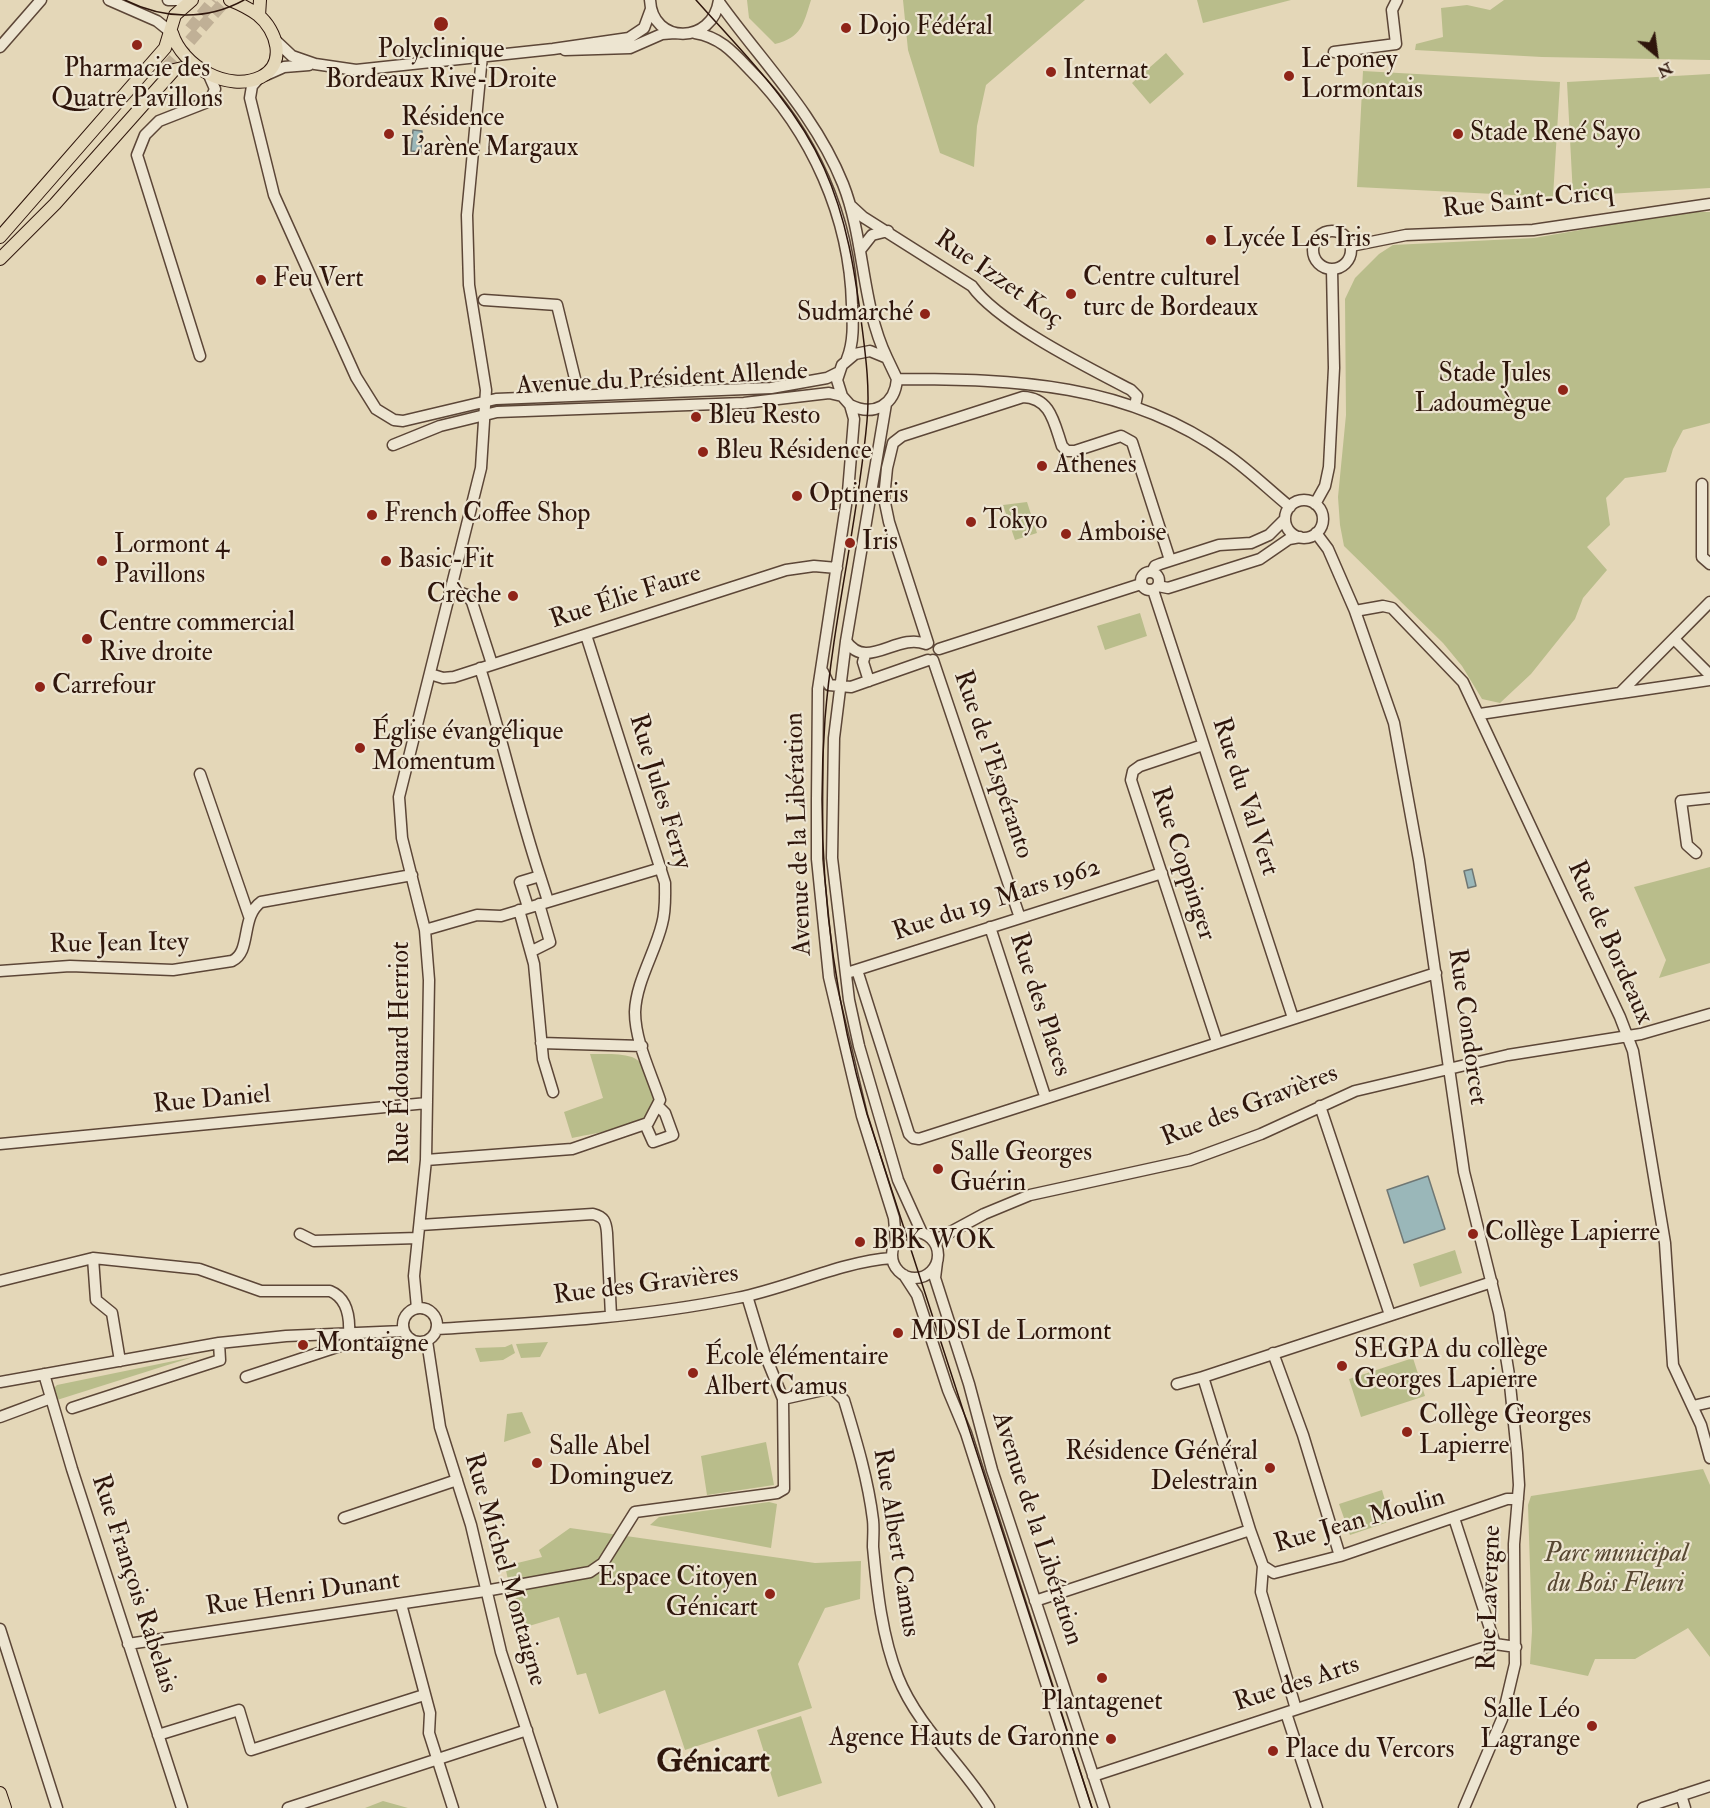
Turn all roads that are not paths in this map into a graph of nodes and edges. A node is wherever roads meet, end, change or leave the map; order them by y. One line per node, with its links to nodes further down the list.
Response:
1 (41, 0): 15 (street)
2 (109, 0): 11 (street)
3 (168, 0): 4 (street)
4 (191, 0): 11 (main road)
5 (230, 0): 10 (main road)
6 (260, 0): 10 (main road)
7 (1397, 0): 17 (street)
8 (719, 1): 13 (street); 24 (street)
9 (650, 5): 12 (street); 16 (street)
10 (259, 16): 14 (main road)
11 (172, 33): 20 (main road); 26 (main road)
12 (675, 33): 13 (street); 16 (street)
13 (695, 33): 35 (street)
14 (275, 40): 19 (street); 22 (main road)
15 (0, 47)
16 (553, 49): 18 (street)
17 (1334, 52)
18 (482, 56): 19 (street); 40 (street, Rue Édouard Herriot)
19 (315, 64): 22 (street)
20 (195, 65): 21 (main road); 30 (main road)
21 (208, 73): 22 (main road); 33 (street)
22 (261, 77): 40 (street, Avenue du Président Allende)
23 (1710, 204): 27 (street, Rue Saint-Cricq)
24 (850, 205): 25 (street, Rue Izzet Koç); 28 (street)
25 (888, 231): 28 (street); 43 (street, Rue Izzet Koç)
26 (0, 238): 29 (main road)
27 (1351, 246): 31 (street); 31 (street)
28 (861, 249): 34 (street)
29 (0, 251)
30 (0, 259)
31 (1332, 269): 47 (street)
32 (484, 300): 38 (street)
33 (200, 356)
34 (887, 358): 35 (street); 37 (street)
35 (847, 359): 36 (street)
36 (839, 372): 38 (street, Avenue du Président Allende); 39 (street)
37 (897, 379): 41 (street); 43 (street)
38 (579, 395): 40 (street, Avenue du Président Allende)
39 (842, 396): 42 (street); 44 (street, Avenue du Président Allende)
40 (485, 400): 44 (street, Rue Édouard Herriot)
41 (886, 404): 42 (street); 63 (street, Avenue de la Libération)
42 (850, 405): 54 (street, Avenue de la Libération)
43 (1136, 406): 48 (street)
44 (484, 414): 45 (street, Avenue du Président Allende); 58 (street, Rue Édouard Herriot)
45 (393, 445)
46 (1702, 484): 53 (street)
47 (1315, 504): 48 (street); 50 (street)
48 (1290, 507): 49 (street)
49 (1285, 519): 51 (street); 52 (street)
50 (1316, 533): 51 (street); 60 (street)
51 (1300, 537): 57 (street)
52 (1170, 560): 55 (street); 64 (street)
53 (1710, 564)
54 (837, 568): 61 (street, Rue Élie Faure); 70 (street, Avenue de la Libération)
55 (1152, 572): 56 (street); 57 (street)
56 (1141, 584): 57 (street); 65 (street)
57 (1156, 588): 77 (street, Rue du Val Vert)
58 (452, 590): 68 (street); 71 (street, Rue Édouard Herriot)
59 (1710, 602): 62 (street)
60 (1355, 611): 76 (street, Rue de Bordeaux); 93 (street, Rue Condorcet)
61 (586, 635): 68 (street, Rue Élie Faure); 81 (street, Rue Jules Ferry)
62 (1674, 639): 72 (street); 75 (street)
63 (846, 641): 66 (street); 74 (street, Avenue de la Libération)
64 (927, 643): 65 (street); 66 (street); 67 (street)
65 (939, 649): 67 (street)
66 (865, 655): 73 (street)
67 (931, 660): 73 (street); 87 (street, Rue de l'Espéranto)
68 (492, 664): 69 (street, Rue Élie Faure)
69 (480, 668): 71 (street, Rue Élie Faure); 84 (street)
70 (821, 668): 74 (street, Avenue de la Libération); 113 (street, Avenue de la Libération)
71 (430, 674): 83 (street, Rue Édouard Herriot)
72 (1710, 678): 75 (street)
73 (869, 681): 74 (street)
74 (841, 688): 92 (street, Avenue de la Libération)
75 (1620, 693): 76 (street)
76 (1480, 714): 96 (street, Rue de Bordeaux)
77 (1203, 745): 82 (street, Rue Coppinger); 95 (street, Rue du Val Vert)
78 (200, 774): 86 (street)
79 (1710, 798): 80 (street)
80 (1696, 853)
81 (661, 868): 85 (street); 99 (street, Rue Jules Ferry)
82 (1162, 873): 87 (street, Rue du 19 Mars 1962); 97 (street, Rue Coppinger)
83 (412, 875): 86 (street); 89 (street, Rue Édouard Herriot)
84 (540, 876): 85 (street); 85 (street)
85 (534, 905): 89 (street); 90 (street); 90 (street)
86 (249, 916): 91 (street, Rue Jean Itey)
87 (1020, 918): 88 (street, Rue du 19 Mars 1962)
88 (990, 927): 92 (street, Rue du 19 Mars 1962); 102 (street, Rue des Places)
89 (425, 930): 103 (street, Rue Édouard Herriot)
90 (532, 951): 98 (street)
91 (0, 971)
92 (851, 971): 102 (street); 110 (street, Avenue de la Libération)
93 (1436, 973): 95 (street); 100 (street, Rue Condorcet)
94 (1710, 1014): 96 (street, Rue des Gravières)
95 (1293, 1018): 97 (street)
96 (1627, 1035): 100 (street, Rue des Gravières); 140 (street, Rue de Bordeaux)
97 (1217, 1042): 102 (street)
98 (541, 1043): 99 (street); 101 (street)
99 (642, 1046): 105 (street, Rue Jules Ferry)
100 (1451, 1068): 104 (street, Rue des Gravières); 120 (street, Rue Condorcet)
101 (553, 1092)
102 (1045, 1096)
103 (427, 1104): 107 (street, Rue Daniel); 108 (street, Rue Édouard Herriot)
104 (1320, 1106): 114 (street, Rue des Gravières); 123 (street)
105 (659, 1107): 106 (street); 106 (street, Rue Jules Ferry)
106 (645, 1124): 108 (street)
107 (0, 1144)
108 (426, 1160): 109 (street, Rue Édouard Herriot)
109 (420, 1225): 112 (street, Rue Édouard Herriot); 124 (street)
110 (922, 1233): 113 (street); 114 (street)
111 (300, 1234): 112 (street)
112 (418, 1238): 122 (street, Rue Édouard Herriot)
113 (896, 1241): 116 (street)
114 (934, 1241): 117 (street)
115 (93, 1258): 119 (street); 127 (street); 131 (street)
116 (892, 1258): 118 (street); 121 (street, Rue des Gravières)
117 (937, 1262): 118 (street); 153 (street, Avenue de la Libération)
118 (904, 1275): 175 (street, Avenue de la Libération)
119 (0, 1281)
120 (1492, 1282): 123 (street); 143 (street, Rue Condorcet)
121 (747, 1296): 124 (street, Rue des Gravières); 138 (street)
122 (417, 1308): 125 (street); 126 (street)
123 (1390, 1315): 130 (street)
124 (611, 1316): 125 (street, Rue des Gravières)
125 (437, 1329): 128 (street)
126 (404, 1331): 127 (street); 128 (street)
127 (352, 1334): 129 (street); 133 (street)
128 (427, 1341): 145 (street, Rue Michel Montaigne)
129 (219, 1343): 131 (street); 141 (street)
130 (1273, 1353): 134 (street); 150 (street)
131 (120, 1361): 132 (street)
132 (44, 1374): 135 (street); 137 (street, Rue François Rabelais)
133 (246, 1377)
134 (1203, 1377): 136 (street); 149 (street)
135 (0, 1382)
136 (1177, 1384)
137 (51, 1398): 142 (street); 156 (street, Rue François Rabelais)
138 (783, 1399): 152 (street, Rue Henri Dunant); 168 (street, Rue Albert Camus)
139 (1710, 1402): 140 (street)
140 (1693, 1406): 144 (street, Rue de Bordeaux)
141 (72, 1408)
142 (0, 1417)
143 (1517, 1453): 146 (street, Rue Lavergne)
144 (1710, 1458)
145 (458, 1480): 147 (street); 152 (street, Rue Michel Montaigne)
146 (1518, 1499): 148 (street, Rue Jean Moulin); 158 (street, Rue Lavergne)
147 (344, 1518)
148 (1454, 1518): 150 (street, Rue Jean Moulin); 157 (street)
149 (1250, 1530): 151 (street, Rue Jean Moulin); 153 (street, Rue Jean Moulin)
150 (1340, 1556): 151 (street, Rue Jean Moulin)
151 (1263, 1566): 160 (street)
152 (485, 1591): 154 (street, Rue Henri Dunant); 161 (street, Rue Michel Montaigne)
153 (1035, 1600): 164 (street, Avenue de la Libération)
154 (401, 1604): 156 (street, Rue Henri Dunant); 159 (street)
155 (0, 1629): 170 (street)
156 (128, 1644): 162 (street, Rue François Rabelais)
157 (1495, 1644): 158 (street, Rue des Arts); 160 (street, Rue des Arts)
158 (1516, 1647): 178 (street, Rue Lavergne)
159 (424, 1695): 162 (street); 163 (street)
160 (1291, 1711): 164 (street, Rue des Arts); 177 (street)
161 (527, 1730): 163 (street); 174 (street, Rue Michel Montaigne)
162 (158, 1735): 171 (street, Rue François Rabelais)
163 (438, 1759): 172 (street); 173 (street)
164 (1093, 1776): 176 (street, Avenue de la Libération)
165 (1710, 1786): 167 (street)
166 (0, 1793): 169 (main road)
167 (1681, 1796): 179 (street); 180 (street)
168 (986, 1807)
169 (5, 1808)
170 (57, 1808)
171 (182, 1808)
172 (288, 1808)
173 (453, 1808)
174 (552, 1808)
175 (1086, 1808)
176 (1104, 1808)
177 (1317, 1808)
178 (1464, 1808)
179 (1643, 1808)
180 (1685, 1808)

